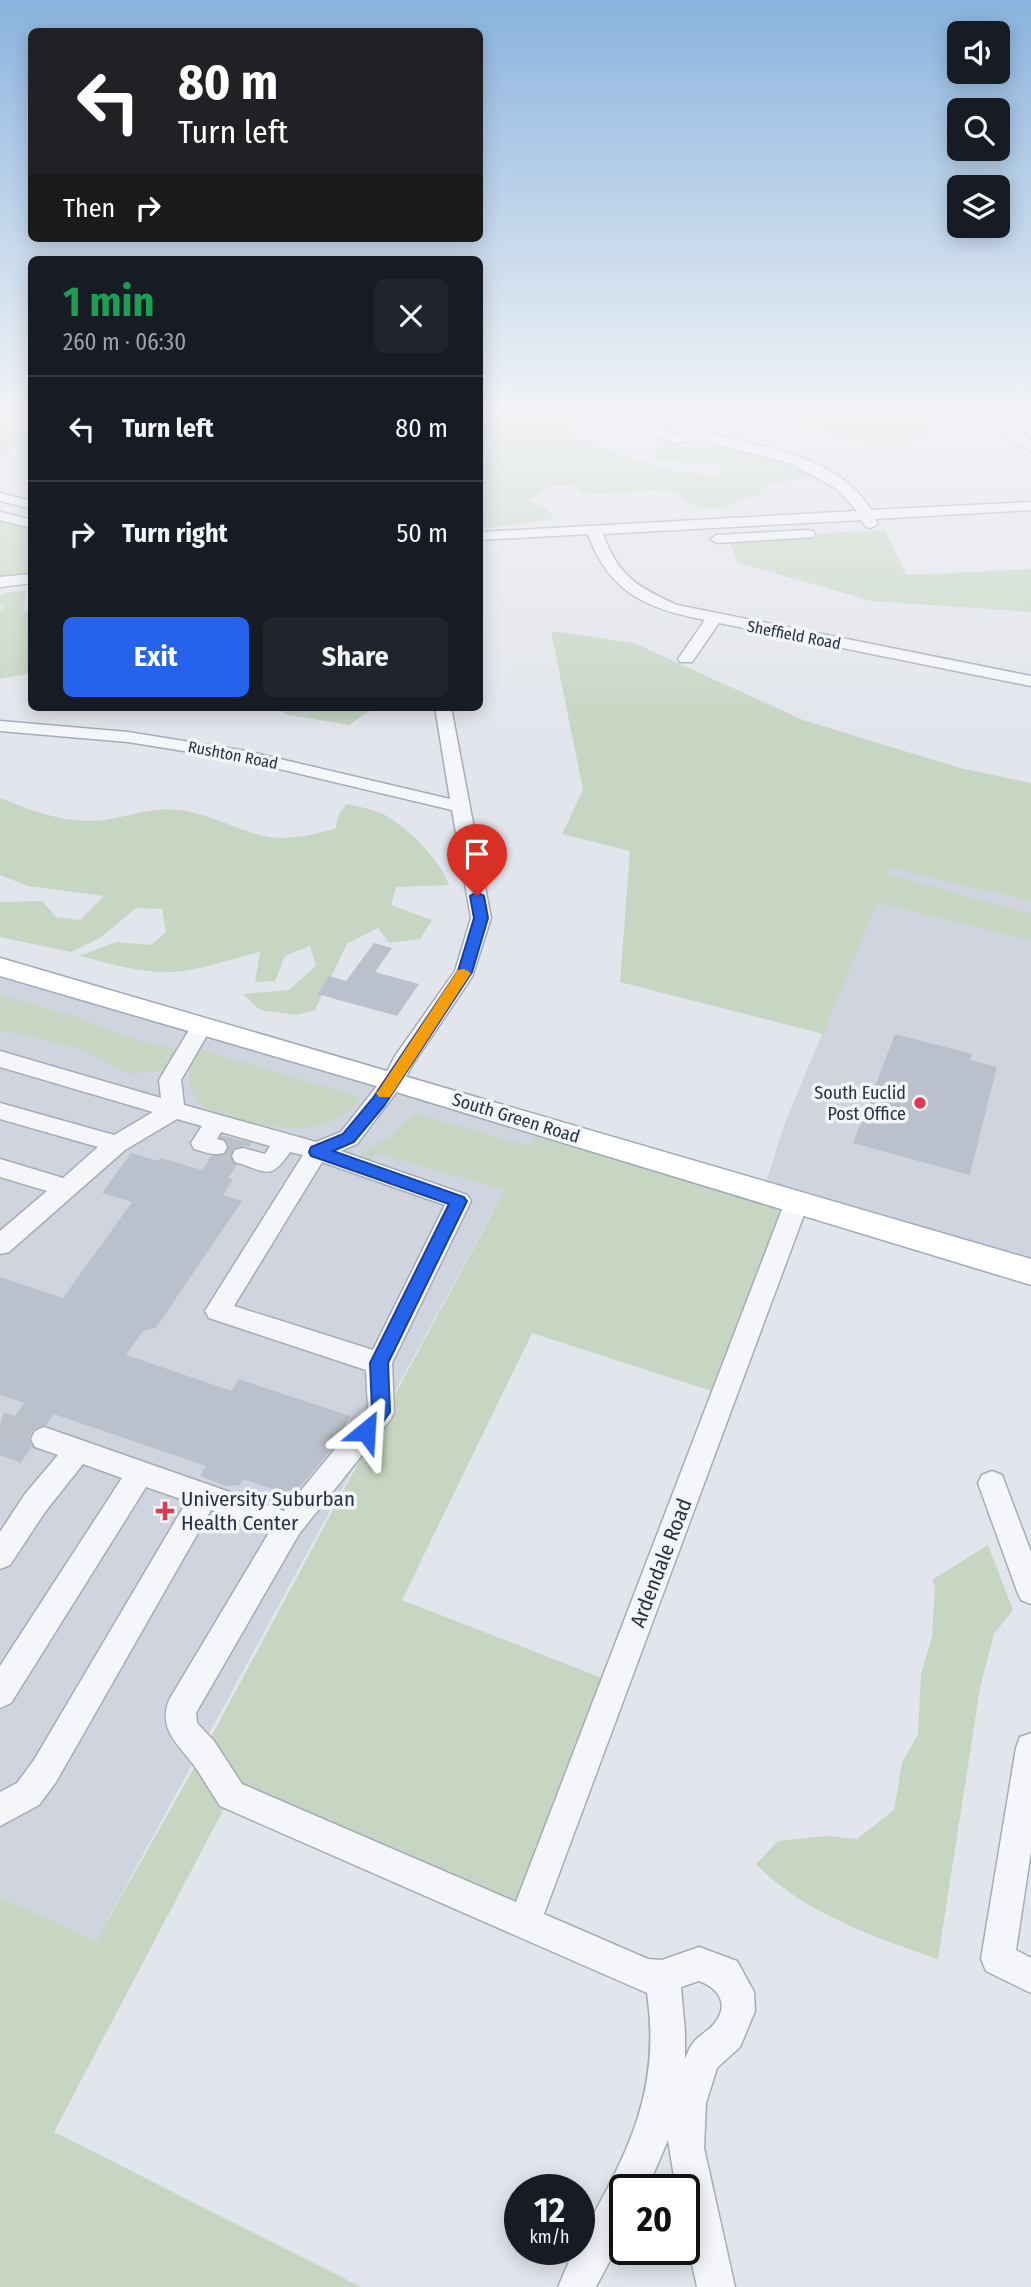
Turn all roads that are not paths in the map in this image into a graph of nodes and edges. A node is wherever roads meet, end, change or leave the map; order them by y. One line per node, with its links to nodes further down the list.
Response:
1 (868, 515): 5 (street)
2 (0, 516): 4 (street)
3 (861, 516): 9 (street)
4 (28, 523)
5 (873, 530)
6 (818, 533): 8 (street)
7 (483, 536): 9 (street)
8 (706, 539)
9 (598, 542): 14 (street, Sheffield Road)
10 (519, 549): 11 (street)
11 (483, 551)
12 (28, 578): 13 (street)
13 (0, 582)
14 (713, 619): 15 (street); 16 (street, Sheffield Road)
15 (686, 659)
16 (1031, 681)
17 (444, 711): 19 (street)
18 (0, 726): 19 (street, Rushton Road)
19 (462, 807): 23 (street)
20 (0, 967): 21 (main road, South Green Road)
21 (202, 1025): 23 (main road, South Green Road); 24 (street)
22 (0, 1059): 24 (street)
23 (393, 1080): 30 (street); 34 (main road, South Green Road)
24 (174, 1110): 26 (street); 28 (street)
25 (0, 1111): 28 (street)
26 (216, 1122): 27 (street); 29 (street)
27 (285, 1142): 30 (street); 31 (street)
28 (117, 1144): 33 (street)
29 (216, 1147)
30 (317, 1152): 37 (street); 37 (street)
31 (243, 1156)
32 (0, 1168): 33 (street)
33 (65, 1187): 35 (street)
34 (796, 1204): 36 (main road, South Green Road); 50 (street, Ardendale Road)
35 (0, 1245)
36 (1031, 1272)
37 (379, 1363): 43 (street)
38 (44, 1439): 39 (street)
39 (78, 1451): 40 (street); 44 (street)
40 (141, 1473): 42 (street); 46 (street)
41 (992, 1483): 45 (street)
42 (205, 1495): 43 (street); 49 (street)
43 (289, 1525): 48 (street)
44 (0, 1556)
45 (1031, 1591)
46 (0, 1693)
47 (1031, 1748): 51 (street)
48 (231, 1795): 50 (street)
49 (0, 1810)
50 (525, 1922): 52 (street)
51 (1031, 1976)
52 (662, 1977): 53 (street); 56 (street)
53 (637, 2174)
54 (609, 2224): 55 (street)
55 (577, 2287)
56 (716, 2287)

